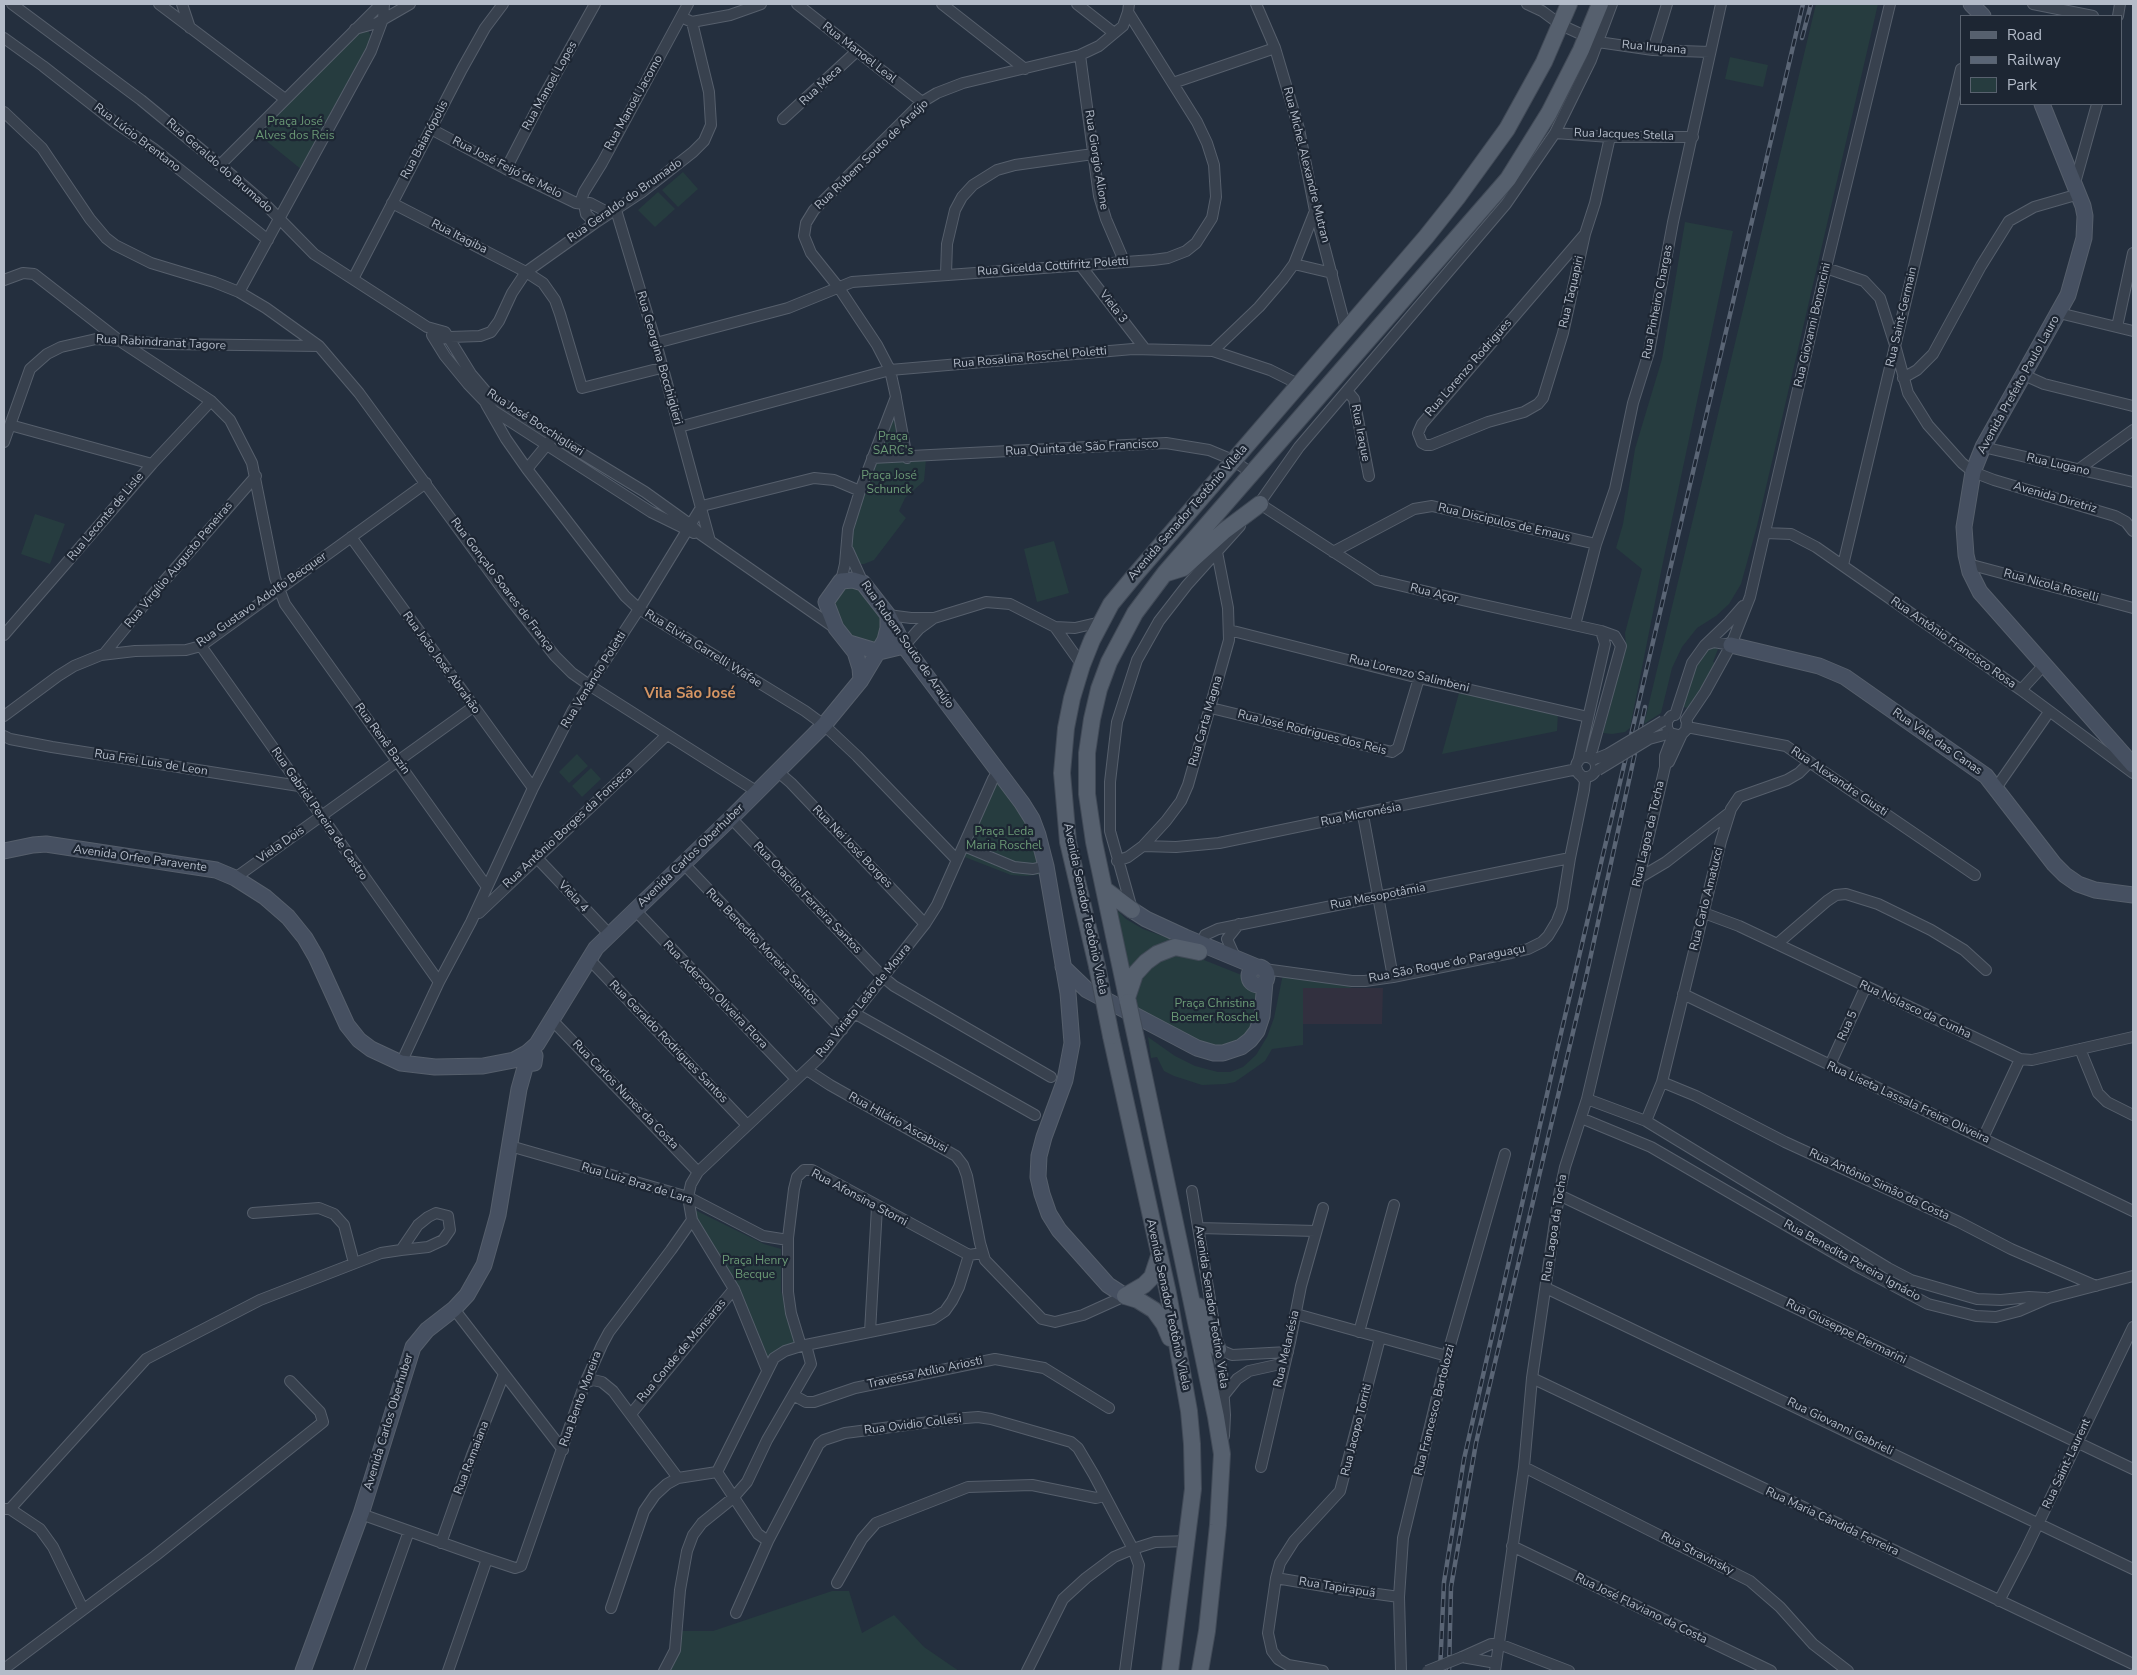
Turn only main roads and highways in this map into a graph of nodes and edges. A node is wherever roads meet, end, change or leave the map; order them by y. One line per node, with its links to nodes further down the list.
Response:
1 (1569, 4): 9 (main road, Avenida Senador Teotônio Vilela, bridge)
2 (1600, 4): 4 (main road, Avenida Senador Teotônio Vilela)
3 (1260, 504): 4 (main road)
4 (1165, 573): 5 (main road, Avenida Senador Teotônio Vilela)
5 (1104, 889): 6 (main road); 8 (main road, Avenida Senador Teotônio Vilela)
6 (1132, 910)
7 (1200, 948): 8 (main road)
8 (1128, 1000): 10 (main road, Avenida Senador Teotônio Vilela, bridge)
9 (1159, 1256): 11 (main road, Avenida Senador Teotônio Vilela); 12 (main road)
10 (1186, 1282): 11 (main road); 13 (main road, Avenida Senador Teotônio Vilela)
11 (1168, 1293): 12 (main road); 14 (main road, Avenida Senador Teotônio Vilela)
12 (1131, 1298): 16 (main road)
13 (1201, 1323): 14 (main road); 15 (main road); 18 (main road, Avenida Senador Teotônio Vilela)
14 (1176, 1333): 16 (main road, Avenida Senador Teotônio Vilela)
15 (1218, 1349)
16 (1181, 1366): 17 (main road, Avenida Senador Teotônio Vilela)
17 (1170, 1671)
18 (1200, 1671)

